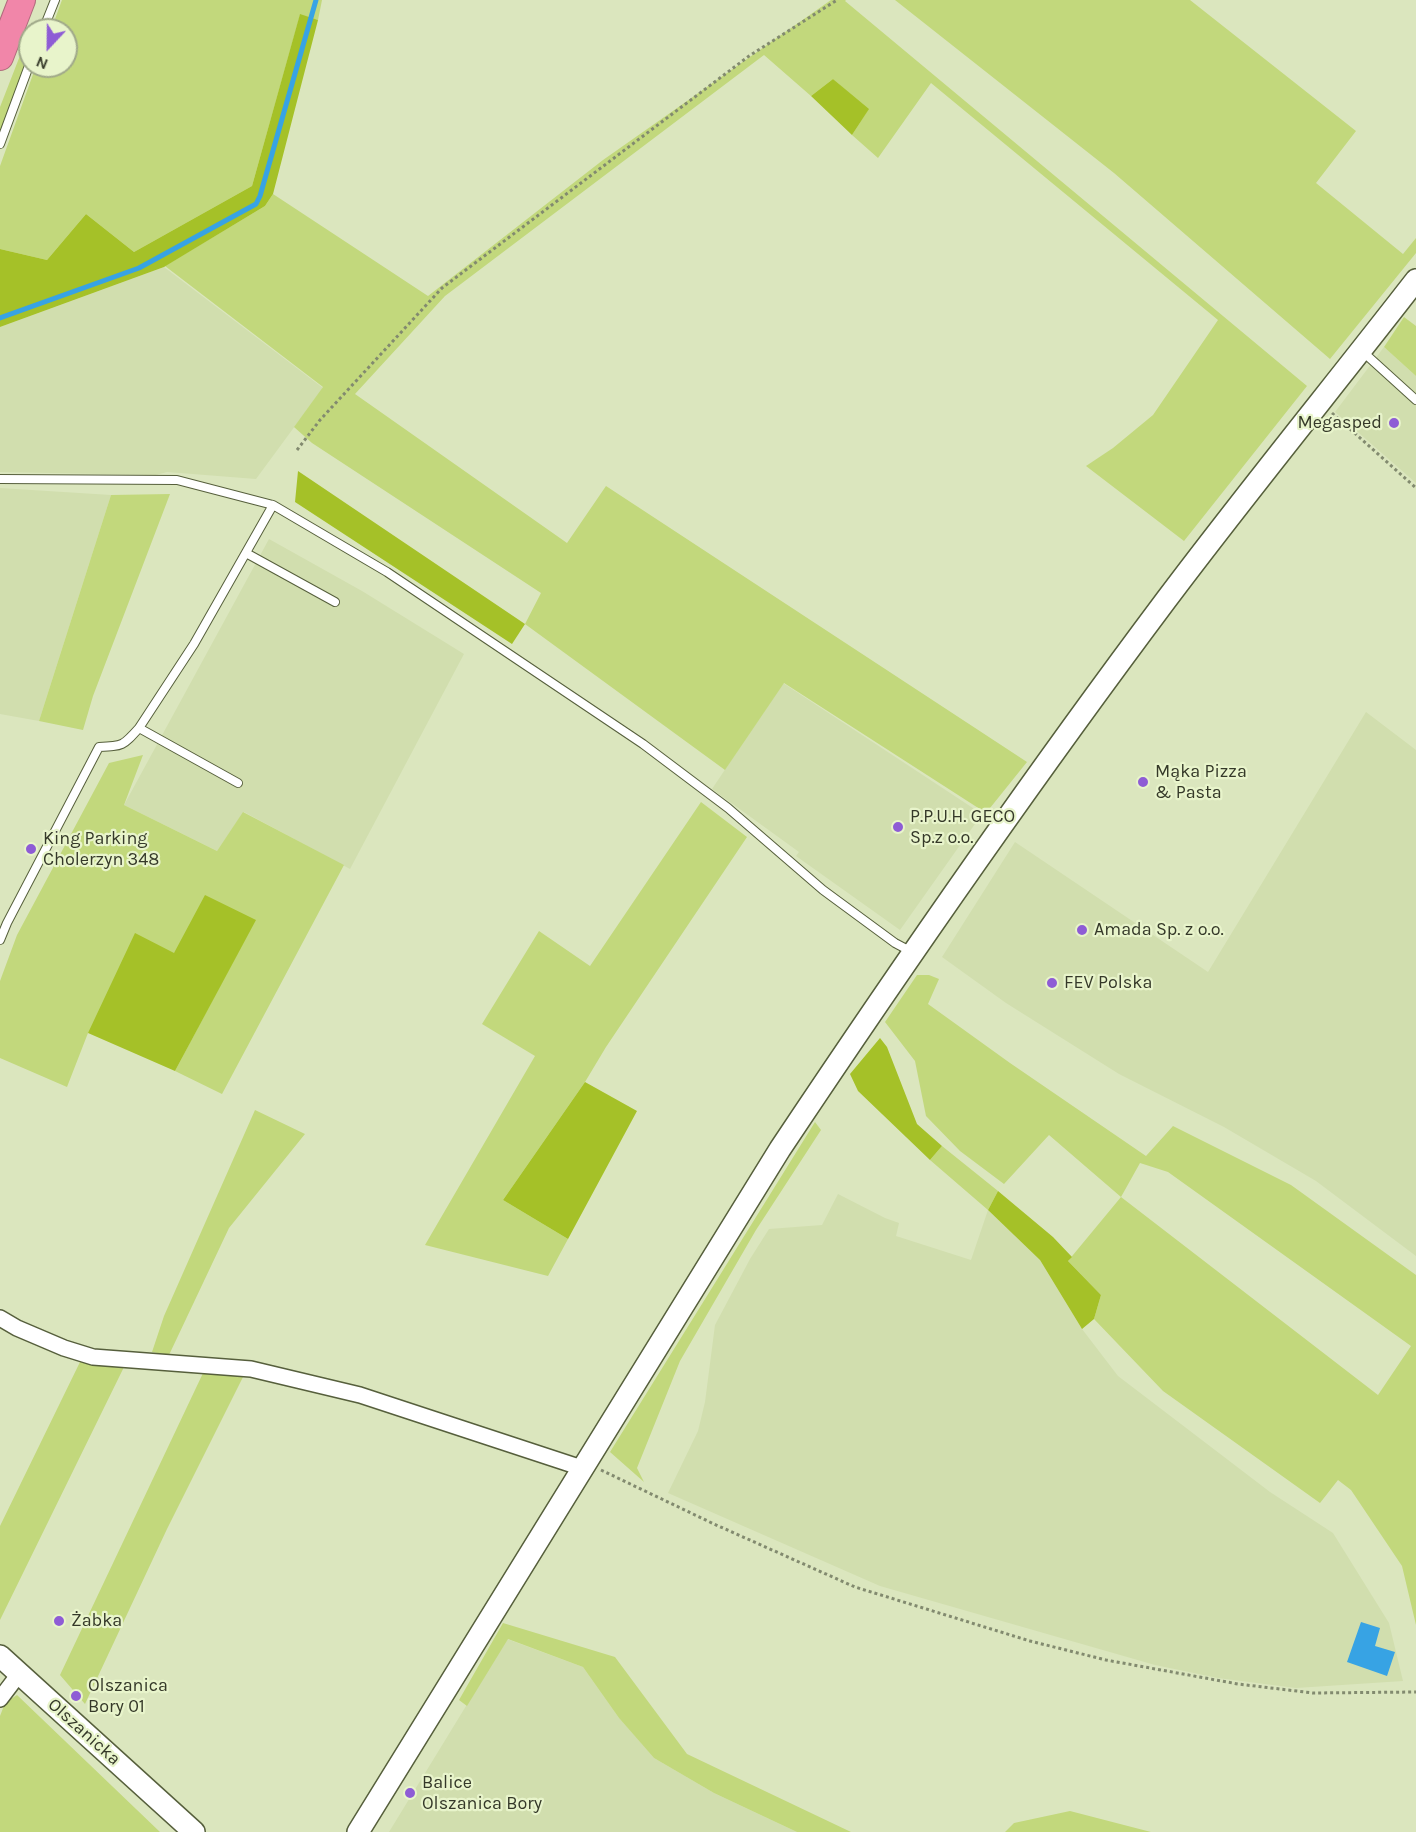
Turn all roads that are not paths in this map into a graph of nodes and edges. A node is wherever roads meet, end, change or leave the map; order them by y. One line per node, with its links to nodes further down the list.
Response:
1 (22, 0): 4 (highway)
2 (55, 0): 3 (lane)
3 (48, 18)
4 (0, 57)
5 (24, 78): 6 (lane)
6 (0, 144)
7 (1416, 280): 8 (main road)
8 (1361, 351): 9 (lane); 17 (main road)
9 (1416, 400)
10 (0, 480): 11 (lane)
11 (273, 505): 12 (lane); 17 (lane)
12 (246, 552): 13 (lane); 14 (lane)
13 (335, 602)
14 (139, 728): 15 (lane); 16 (lane)
15 (238, 783)
16 (0, 940)
17 (913, 953): 19 (main road)
18 (0, 1318): 19 (street)
19 (582, 1468): 24 (main road)
20 (0, 1656): 21 (main road, Olszanicka)
21 (9, 1679): 22 (street); 23 (main road, Olszanicka)
22 (0, 1699)
23 (194, 1832)
24 (358, 1832)

